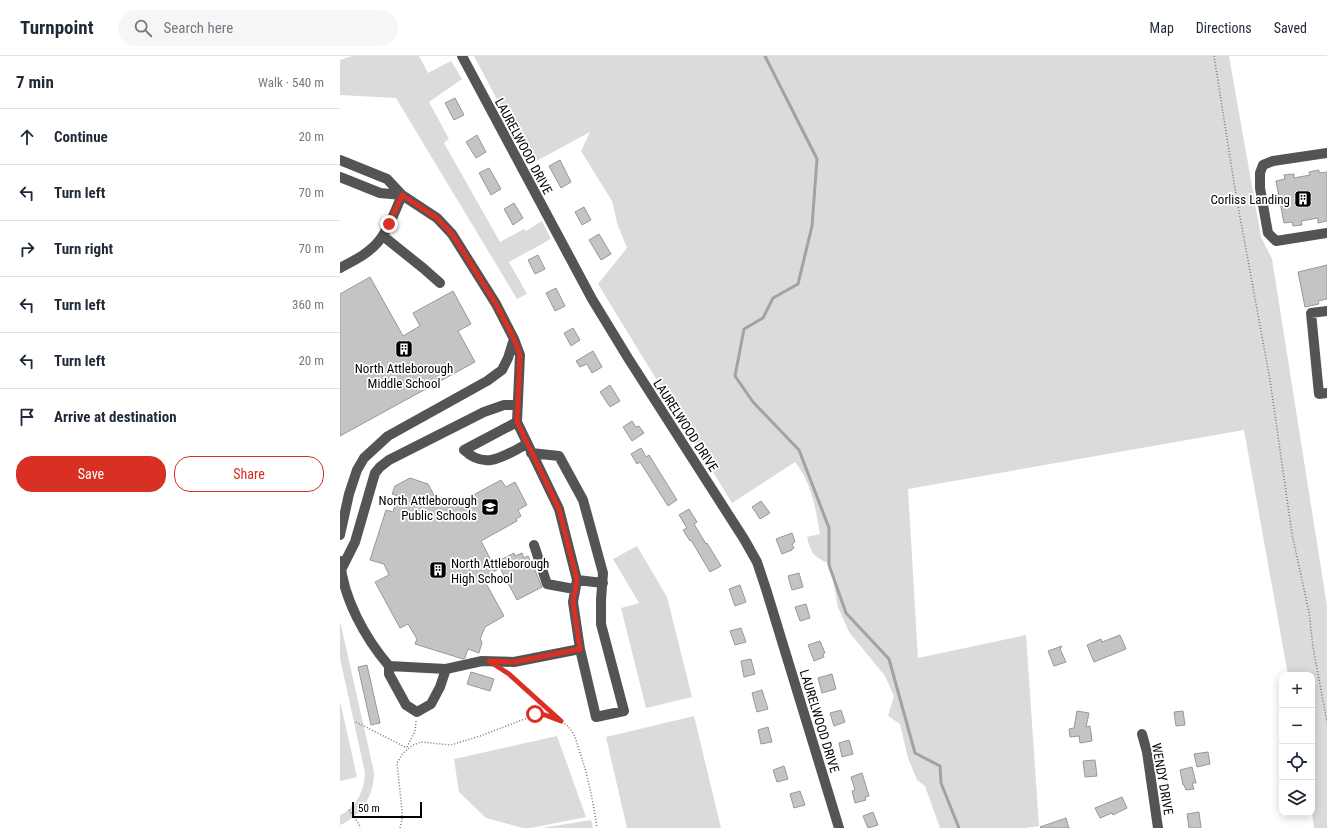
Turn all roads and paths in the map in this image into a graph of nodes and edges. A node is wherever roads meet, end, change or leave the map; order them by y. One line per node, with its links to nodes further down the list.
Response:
1 (462, 56): 41 (street, LAURELWOOD DRIVE)
2 (1214, 56): 33 (path)
3 (1327, 153): 7 (street)
4 (340, 160): 6 (street)
5 (340, 177): 6 (street)
6 (402, 195): 8 (street); 12 (street)
7 (1327, 233)
8 (383, 236): 9 (street); 10 (street)
9 (340, 268)
10 (440, 283)
11 (1327, 311): 13 (street)
12 (514, 339): 15 (street); 18 (street)
13 (1322, 375): 14 (street)
14 (1327, 393)
15 (518, 404): 16 (street); 19 (street)
16 (517, 422): 17 (street); 17 (street)
17 (529, 448): 24 (street); 25 (street)
18 (360, 463): 19 (street); 20 (street)
19 (375, 473): 23 (street)
20 (342, 512): 21 (street)
21 (340, 534)
22 (534, 545): 25 (street)
23 (340, 566): 27 (street)
24 (602, 583): 25 (street); 26 (street)
25 (576, 584): 26 (street)
26 (580, 649): 28 (street)
27 (389, 666): 28 (street); 30 (street)
28 (446, 669): 30 (street)
29 (502, 670): 31 (path)
30 (417, 712): 35 (path)
31 (561, 721): 36 (path); 40 (path)
32 (356, 722): 35 (path)
33 (1327, 722)
34 (1142, 734): 42 (street, WENDY DRIVE)
35 (407, 748): 36 (path)
36 (406, 751): 39 (path)
37 (349, 810): 38 (path)
38 (360, 828)
39 (400, 828)
40 (597, 828)
41 (839, 828)
42 (1158, 828)

